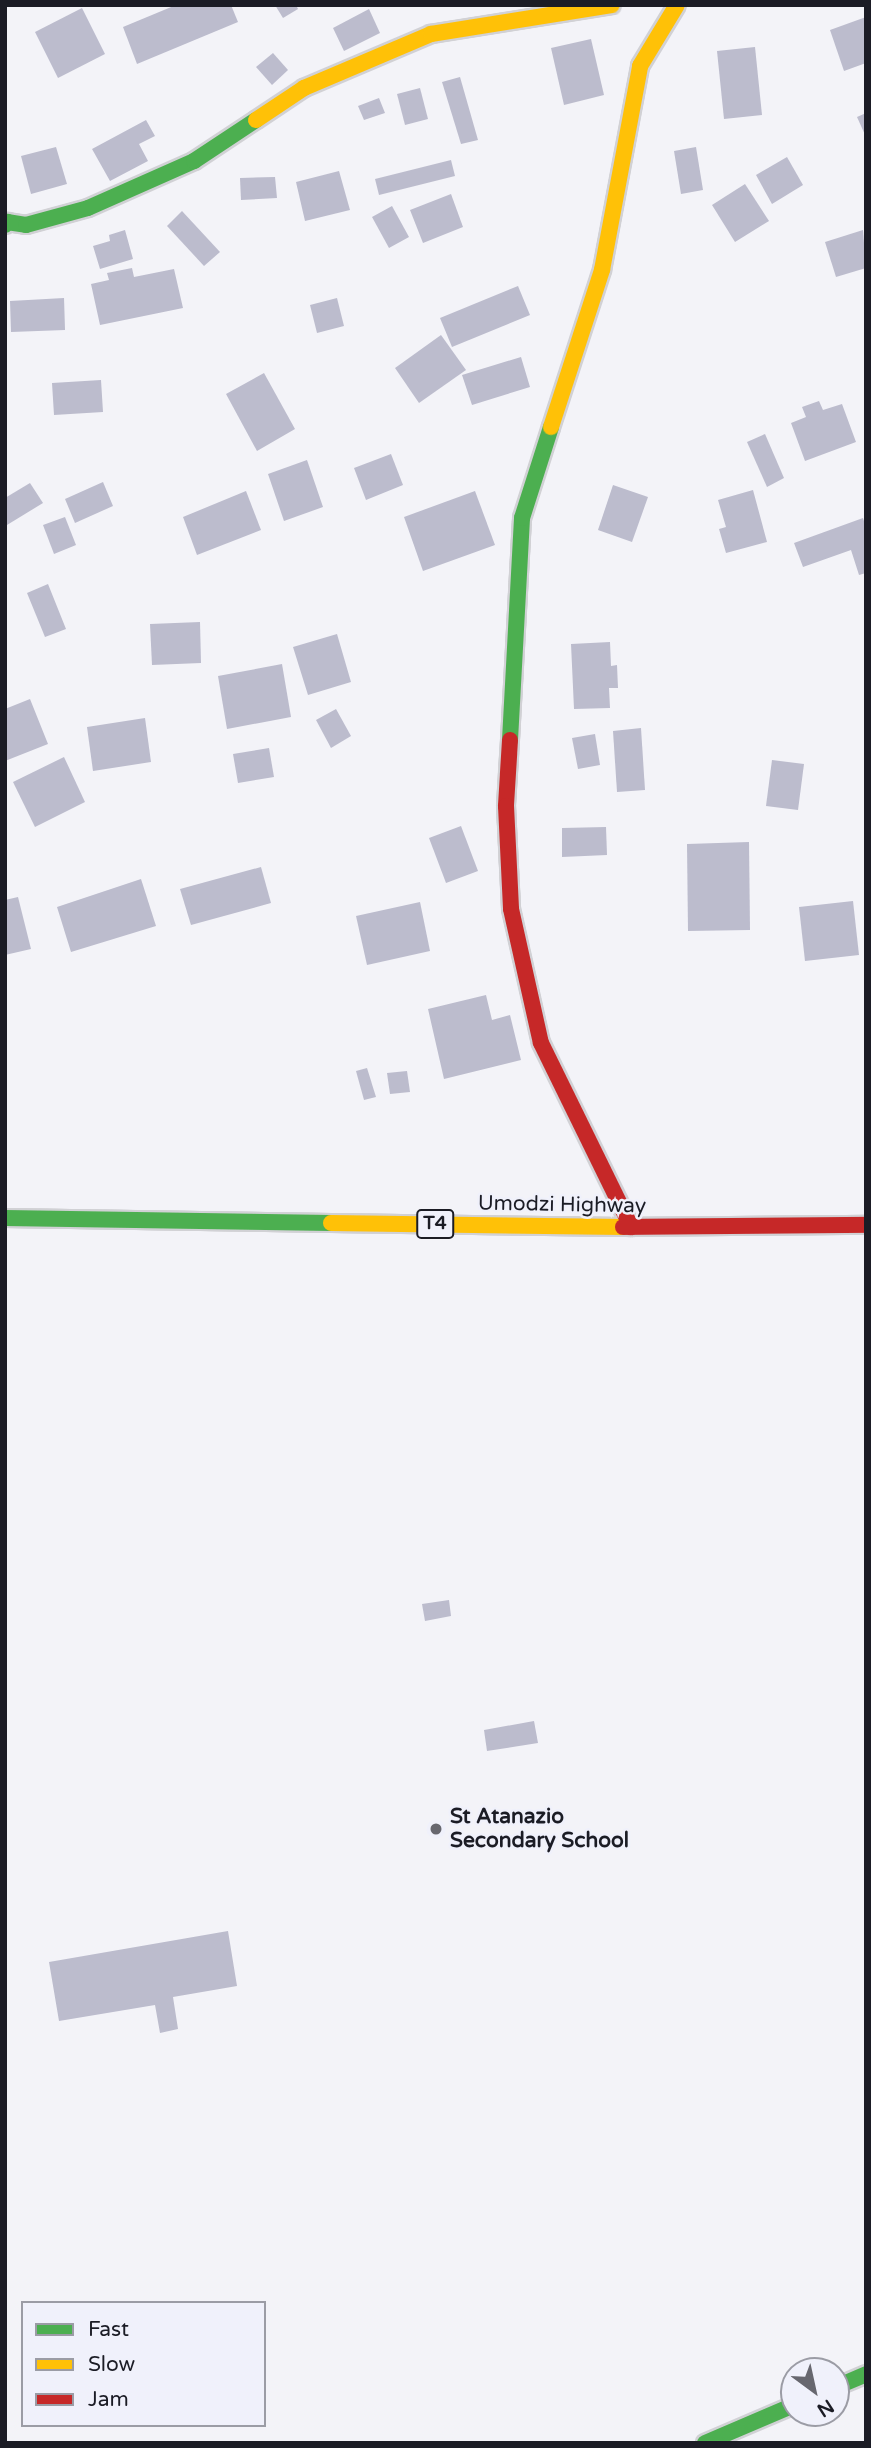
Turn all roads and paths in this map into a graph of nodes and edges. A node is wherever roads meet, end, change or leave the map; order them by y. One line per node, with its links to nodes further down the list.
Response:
1 (612, 5): 3 (main road)
2 (677, 5): 6 (main road)
3 (5, 225)
4 (5, 1218): 6 (main road, Umodzi Highway / T4)
5 (866, 1225): 6 (main road, Umodzi Highway / T4)
6 (631, 1227)
7 (780, 2411): 8 (main road)
8 (705, 2443)

